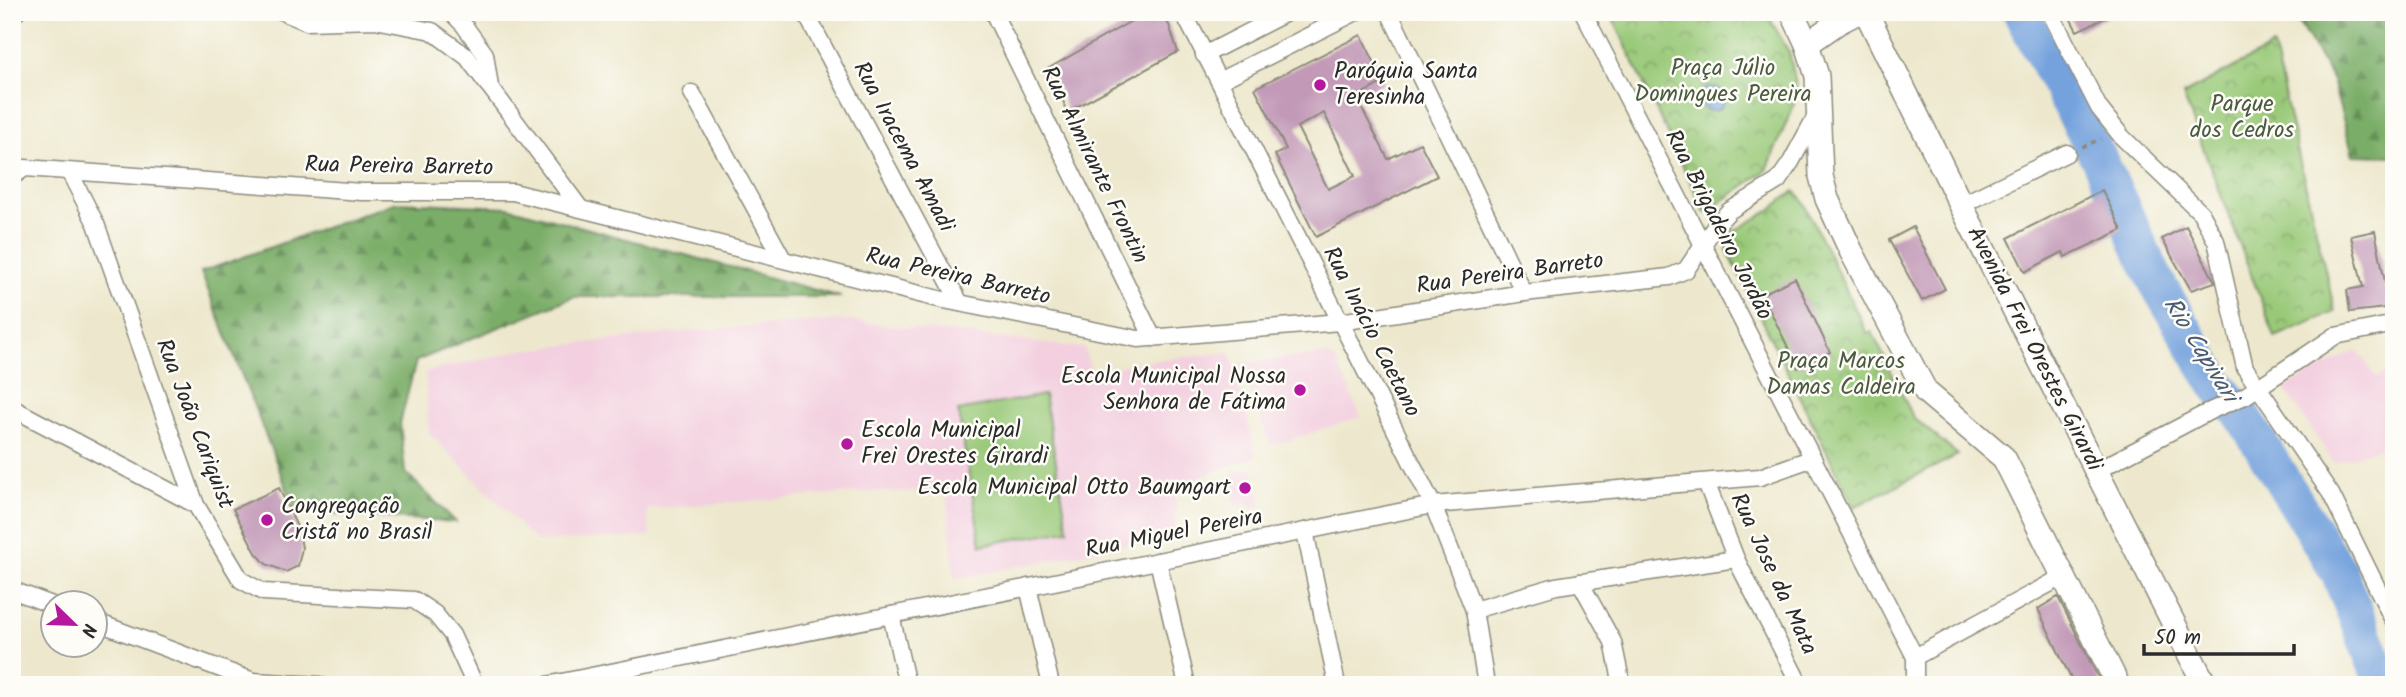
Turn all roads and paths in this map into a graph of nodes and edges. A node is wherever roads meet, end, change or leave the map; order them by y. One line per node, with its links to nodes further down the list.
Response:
1 (283, 12): 17 (street)
2 (451, 12): 17 (street)
3 (805, 12): 29 (street, Rua Iracema Amadi)
4 (993, 12): 32 (street, Rua Almirante Frontin)
5 (1183, 12): 15 (street, Rua Inácio Caetano)
6 (1288, 12): 15 (street)
7 (1356, 12): 16 (street)
8 (1389, 12): 28 (street)
9 (1583, 12): 26 (street, Rua Brigadeiro Jordão)
10 (1792, 12): 14 (main road)
11 (1858, 12): 14 (main road)
12 (1866, 12): 24 (main road, Avenida Frei Orestes Girardi)
13 (2050, 12): 33 (street)
14 (1807, 44): 19 (main road)
15 (1204, 55): 16 (street, Rua Inácio Caetano)
16 (1219, 81): 30 (street, Rua Inácio Caetano)
17 (490, 88): 25 (street)
18 (692, 93): 27 (street)
19 (1819, 108): 26 (street, Rua Pereira Barreto); 43 (main road)
20 (2101, 139): 21 (path)
21 (2069, 152): 24 (street)
22 (70, 173): 23 (street, Rua Pereira Barreto); 25 (street, Rua Pereira Barreto); 38 (street, Rua João Cariquist)
23 (12, 177)
24 (1961, 205): 36 (main road, Avenida Frei Orestes Girardi)
25 (580, 208): 27 (street, Rua Pereira Barreto)
26 (1702, 245): 28 (street, Rua Pereira Barreto); 35 (street, Rua Brigadeiro Jordão)
27 (783, 259): 29 (street, Rua Pereira Barreto)
28 (1524, 293): 30 (street, Rua Pereira Barreto)
29 (960, 303): 32 (street, Rua Pereira Barreto)
30 (1340, 322): 32 (street, Rua Pereira Barreto); 39 (street, Rua Inácio Caetano)
31 (2394, 326): 33 (street)
32 (1153, 338)
33 (2251, 392): 36 (street); 50 (street)
34 (12, 408): 38 (street)
35 (1813, 458): 37 (street, Rua Miguel Pereira); 52 (street, Rua Brigadeiro Jordão)
36 (2096, 471): 65 (main road, Avenida Frei Orestes Girardi)
37 (1706, 481): 39 (street, Rua Miguel Pereira); 41 (street, Rua Jose da Mata)
38 (196, 505): 54 (street, Rua João Cariquist)
39 (1433, 505): 40 (street, Rua Miguel Pereira); 48 (street, Rua Inácio Caetano)
40 (1305, 531): 42 (street, Rua Miguel Pereira); 59 (street)
41 (1737, 559): 44 (street); 62 (street, Rua Jose da Mata)
42 (1158, 561): 45 (street, Rua Miguel Pereira); 58 (street)
43 (2064, 576): 52 (street); 64 (main road)
44 (1580, 582): 48 (street); 61 (street)
45 (1028, 587): 49 (street, Rua Miguel Pereira); 57 (street)
46 (12, 590): 47 (street)
47 (38, 600)
48 (1474, 610): 60 (street, Rua Inácio Caetano)
49 (891, 615): 55 (street, Rua Miguel Pereira); 56 (street)
50 (2394, 622)
51 (108, 626): 53 (street)
52 (1915, 657): 63 (street, Rua Brigadeiro Jordão)
53 (320, 685)
54 (475, 685)
55 (547, 685)
56 (906, 685)
57 (1051, 685)
58 (1187, 685)
59 (1338, 685)
60 (1486, 685)
61 (1622, 685)
62 (1800, 685)
63 (1915, 685)
64 (2118, 685)
65 (2205, 685)

